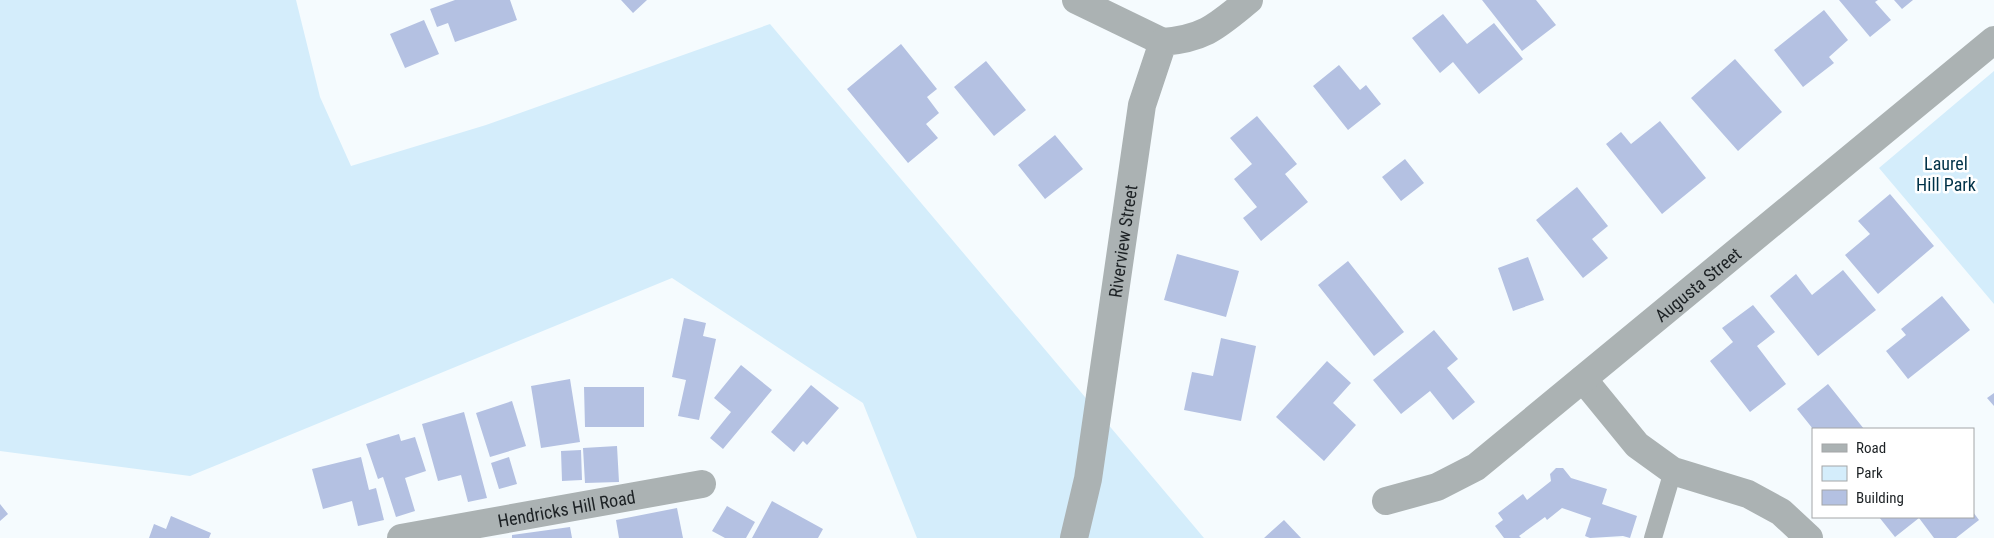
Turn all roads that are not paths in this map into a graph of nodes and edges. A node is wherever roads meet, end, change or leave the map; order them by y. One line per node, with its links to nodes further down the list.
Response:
1 (1076, 0): 4 (street)
2 (1249, 0): 4 (street)
3 (1994, 40): 5 (street, Augusta Street)
4 (1163, 42): 10 (street, Riverview Street)
5 (1582, 379): 6 (street); 8 (street, Augusta Street)
6 (1673, 471): 11 (lane); 12 (street)
7 (702, 484): 9 (street, Hendricks Hill Road)
8 (1386, 501)
9 (401, 538)
10 (1074, 538)
11 (1653, 538)
12 (1809, 538)

